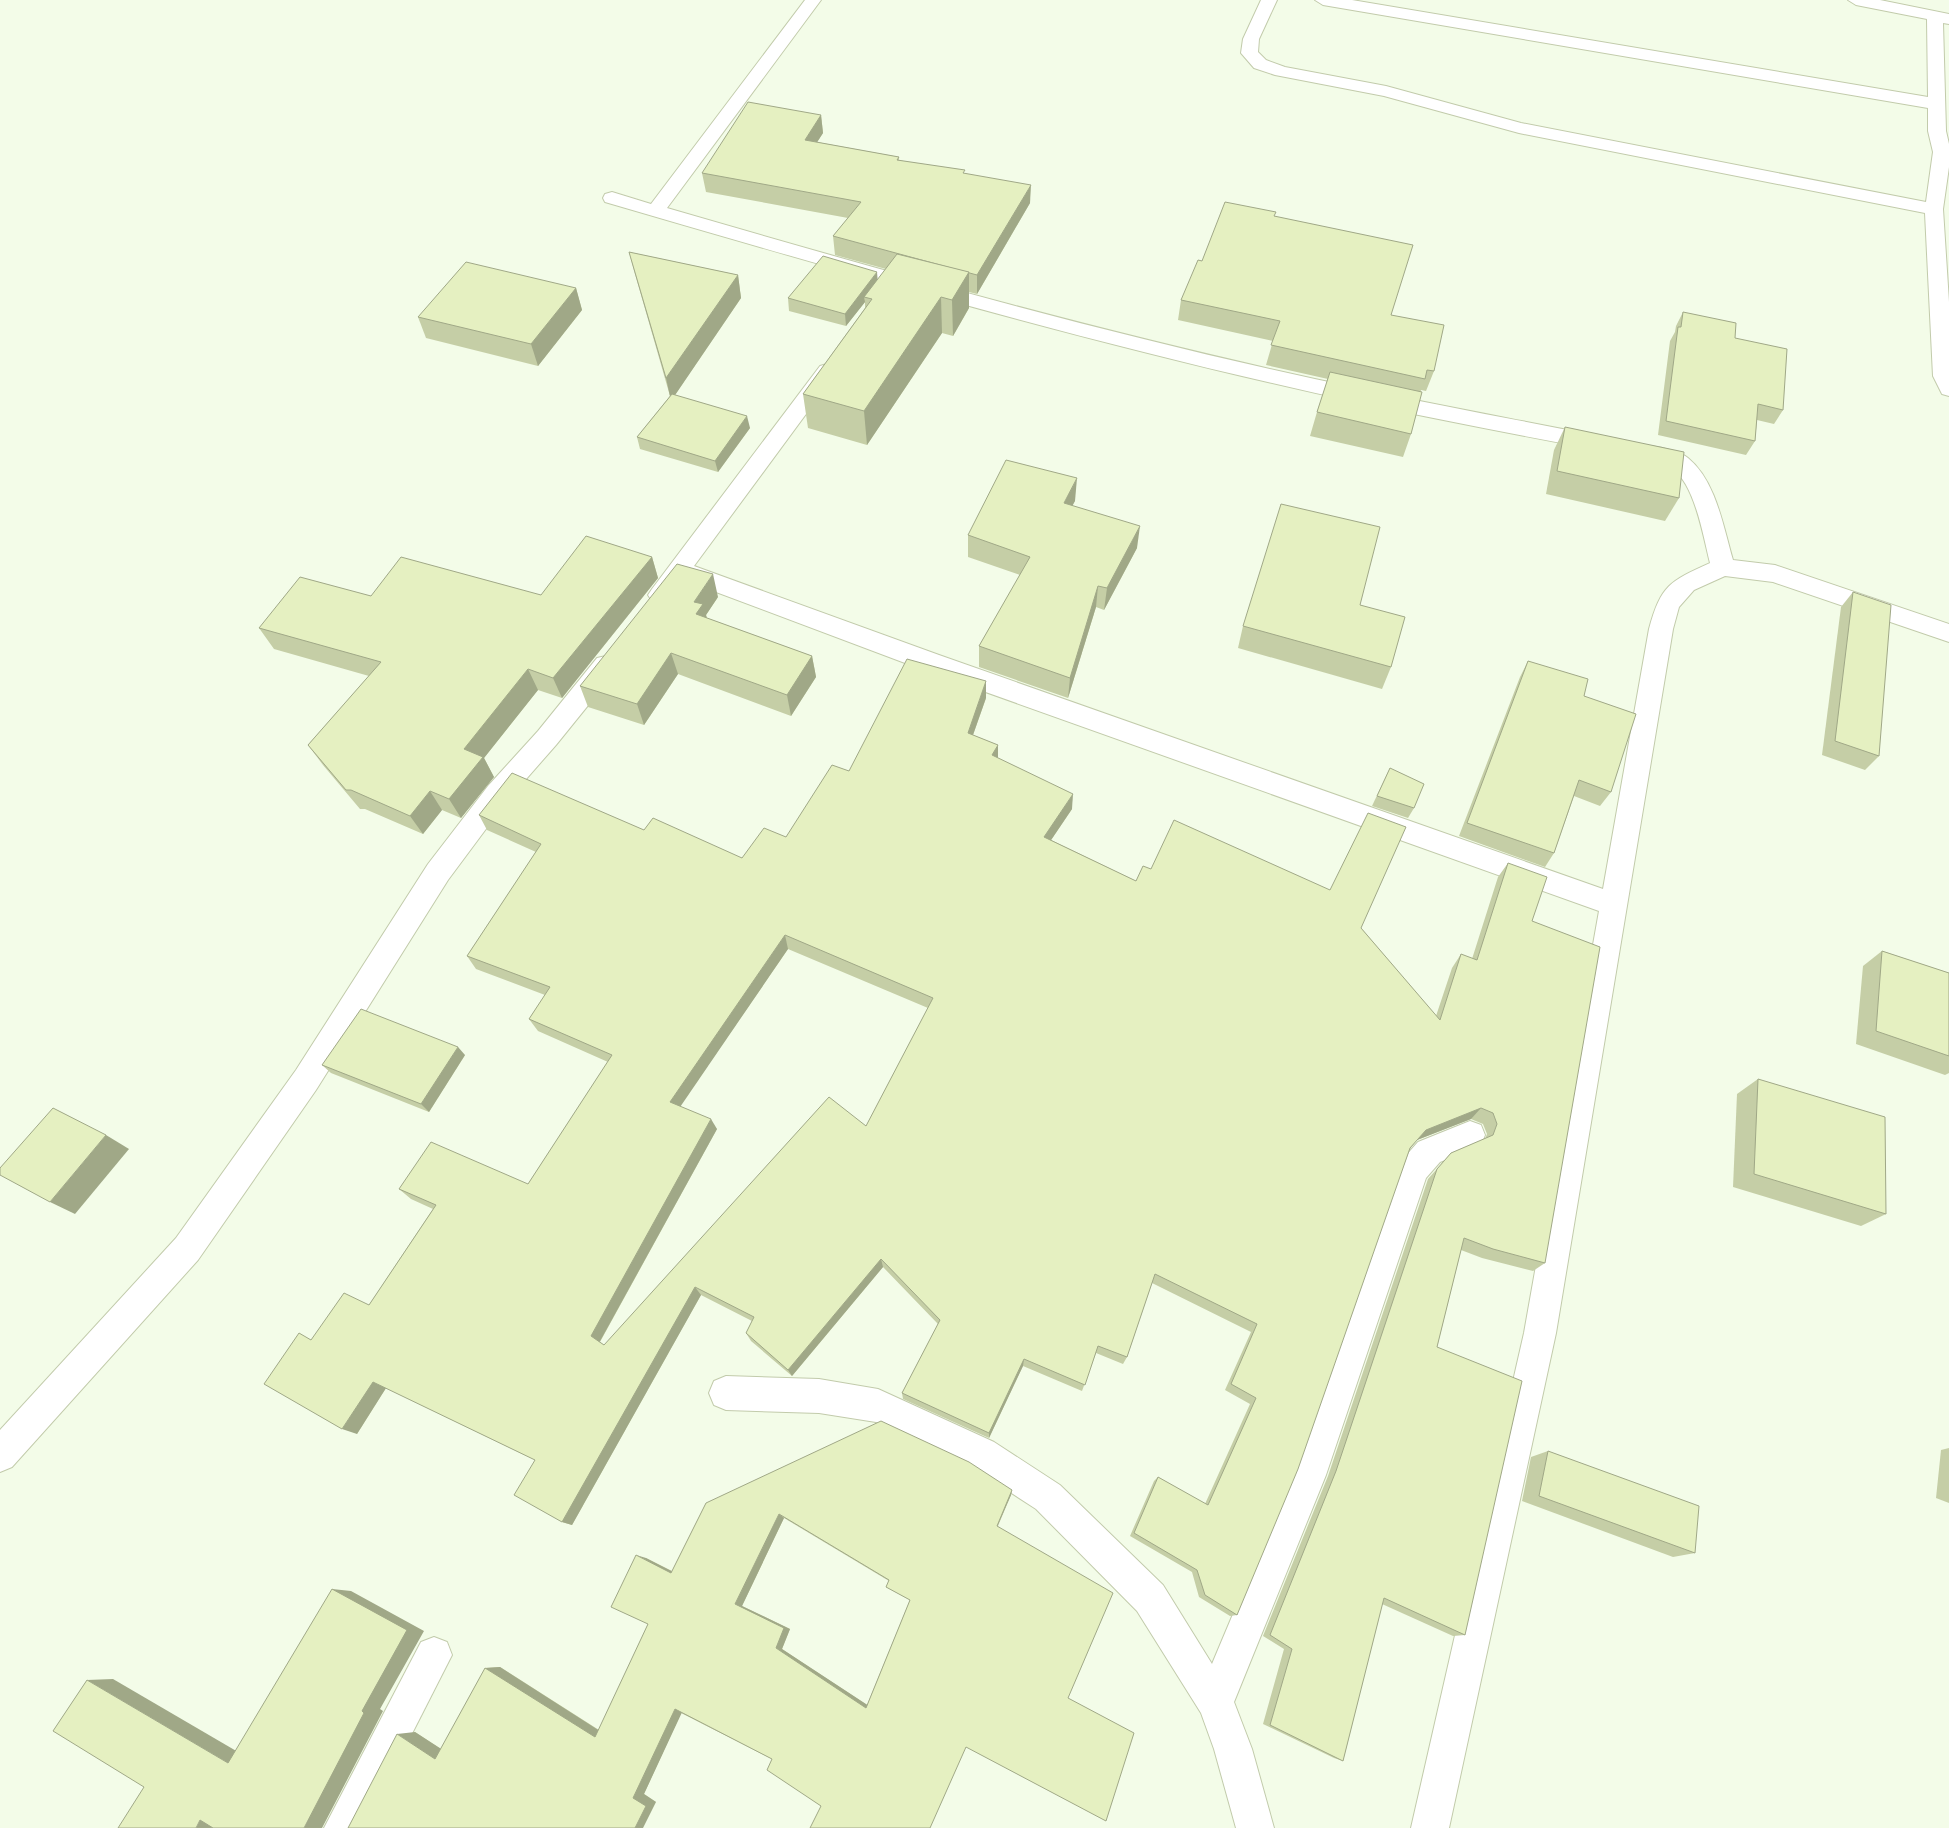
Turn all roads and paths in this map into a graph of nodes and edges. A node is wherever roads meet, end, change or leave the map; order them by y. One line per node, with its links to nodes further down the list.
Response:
1 (813, 0): 9 (street)
2 (1269, 0): 10 (street)
3 (1323, 0): 6 (street)
4 (1856, 0): 5 (street)
5 (1942, 17): 6 (street)
6 (1936, 104): 7 (street)
7 (1946, 152): 10 (street)
8 (612, 198): 9 (street)
9 (657, 209): 12 (street)
10 (1934, 209): 11 (street)
11 (1943, 264): 15 (street)
12 (893, 280): 13 (street); 16 (street)
13 (875, 304)
14 (840, 353): 17 (street)
15 (1949, 389)
16 (1723, 567): 19 (street); 21 (street)
17 (680, 570): 18 (street); 21 (street)
18 (644, 616)
19 (1949, 633)
20 (619, 648): 24 (street)
21 (1613, 904): 29 (street)
22 (1470, 1135): 26 (street)
23 (726, 1393): 26 (street)
24 (0, 1455)
25 (434, 1655): 27 (street)
26 (1215, 1702): 28 (street)
27 (343, 1828)
28 (1255, 1828)
29 (1430, 1828)

